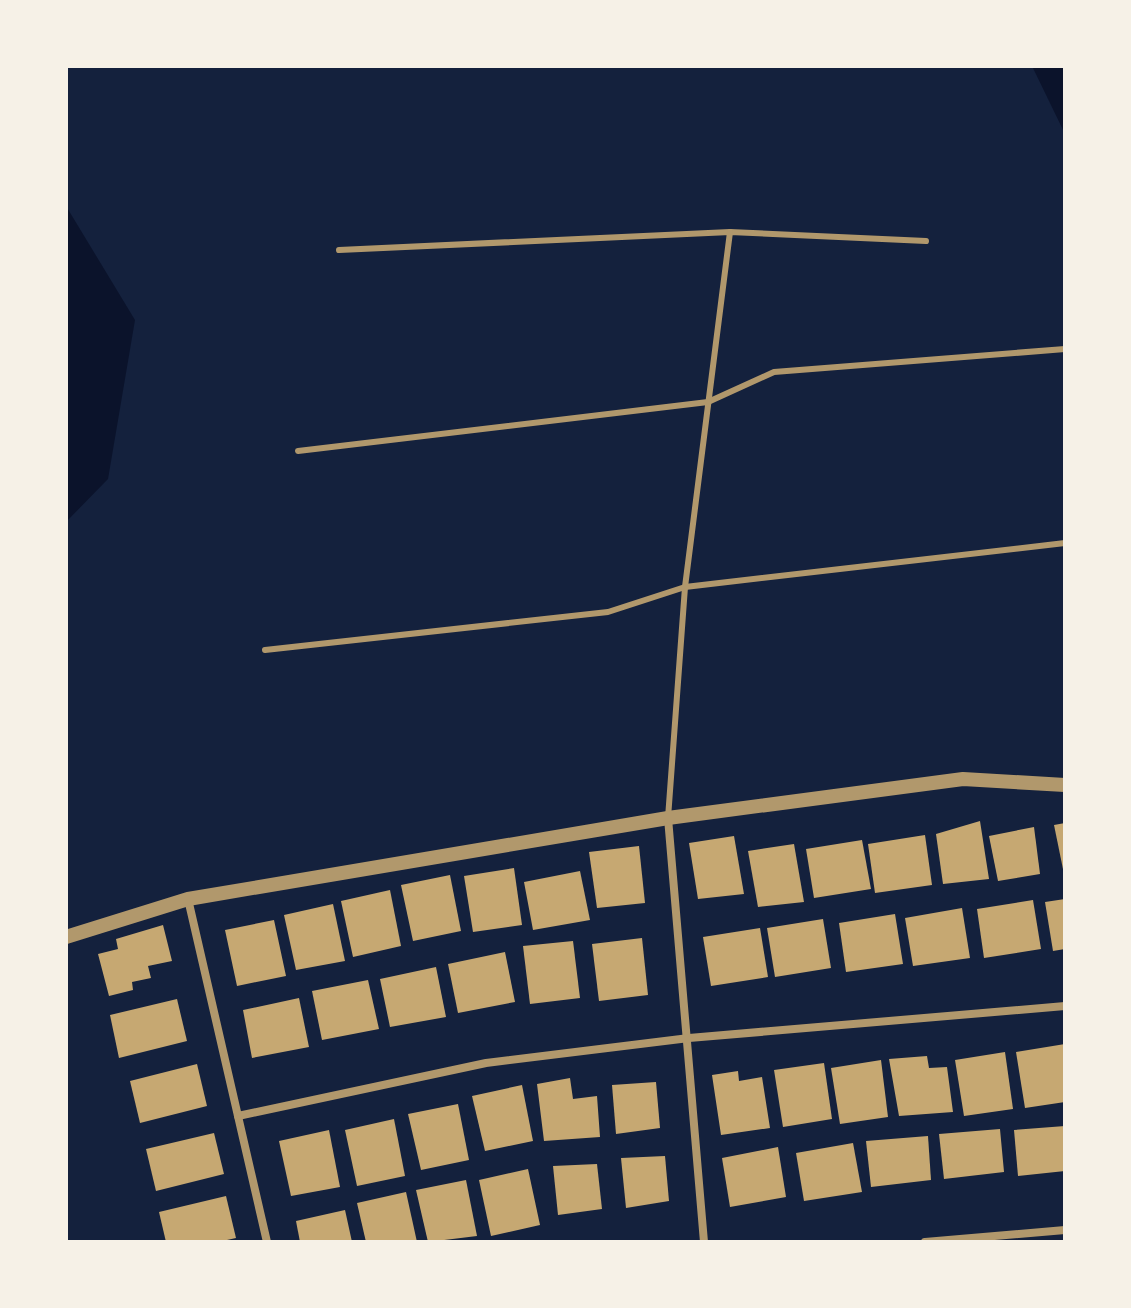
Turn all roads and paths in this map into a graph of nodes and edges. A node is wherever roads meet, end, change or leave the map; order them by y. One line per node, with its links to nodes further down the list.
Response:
1 (730, 232): 2 (lane); 3 (lane); 5 (lane)
2 (926, 241)
3 (339, 250)
4 (1065, 349): 5 (lane)
5 (708, 402): 6 (lane); 8 (lane)
6 (298, 451)
7 (1065, 543): 8 (lane)
8 (685, 587): 9 (lane); 11 (lane)
9 (265, 650)
10 (1065, 785): 11 (street)
11 (668, 818): 12 (street); 15 (street)
12 (188, 899): 13 (street); 16 (street)
13 (66, 937)
14 (1065, 1006): 15 (street)
15 (689, 1038): 16 (street); 19 (street)
16 (238, 1116): 18 (street)
17 (1065, 1230): 20 (street)
18 (267, 1242)
19 (704, 1242)
20 (925, 1242)

